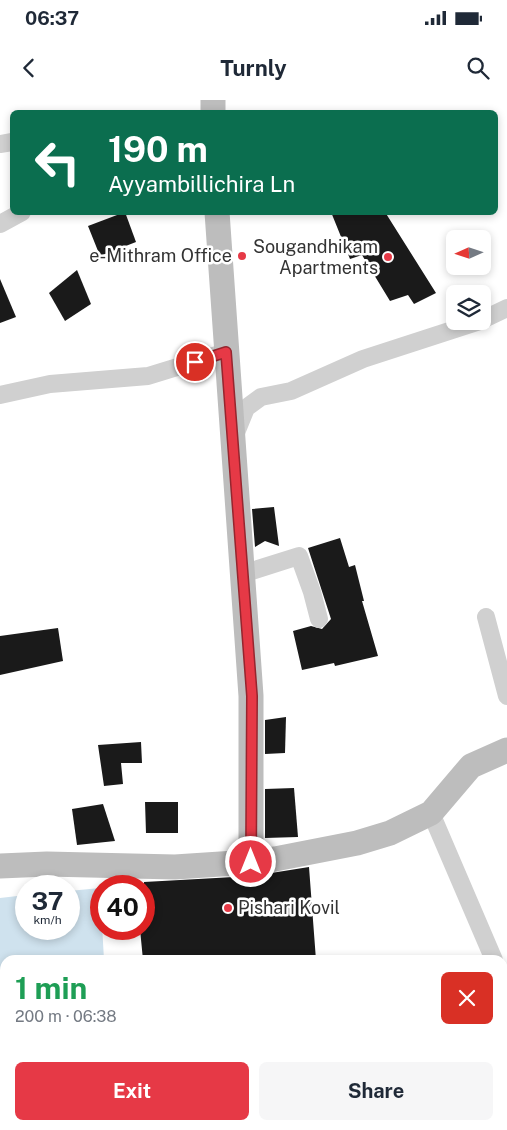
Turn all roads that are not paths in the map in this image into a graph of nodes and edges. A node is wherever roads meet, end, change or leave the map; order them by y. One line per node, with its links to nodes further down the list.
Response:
1 (16, 215): 3 (street)
2 (218, 215): 7 (street)
3 (0, 224)
4 (507, 308): 5 (street)
5 (491, 316)
6 (453, 330): 9 (street)
7 (226, 352): 8 (street); 9 (street)
8 (0, 395)
9 (232, 443): 10 (street)
10 (242, 574): 12 (street); 16 (street)
11 (486, 617): 13 (street)
12 (319, 619)
13 (507, 696)
14 (507, 750): 15 (street)
15 (431, 813): 16 (street); 18 (street)
16 (251, 862): 17 (street)
17 (0, 866)
18 (492, 955)

